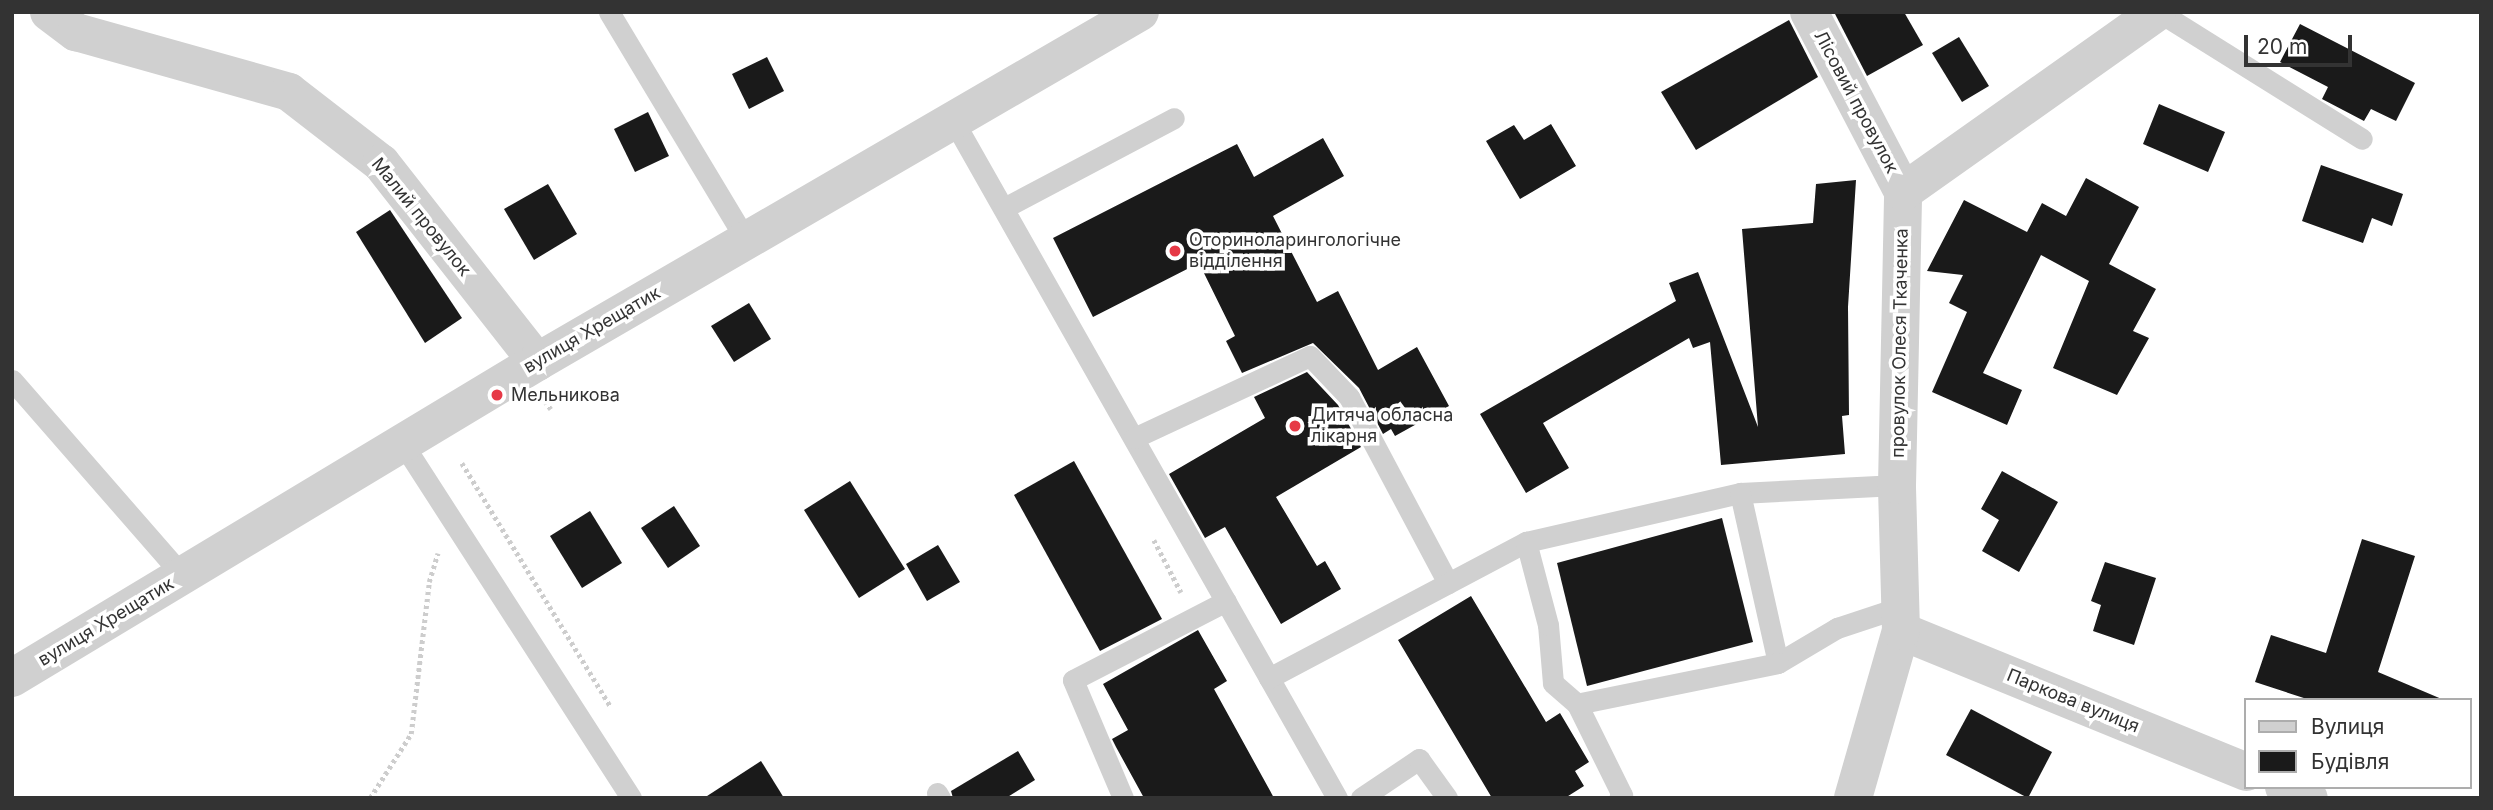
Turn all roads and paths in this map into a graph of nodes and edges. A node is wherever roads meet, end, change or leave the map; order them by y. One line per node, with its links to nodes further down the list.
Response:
1 (49, 12): 12 (street, Малий провулок)
2 (610, 12): 11 (lane)
3 (1140, 12): 7 (street, вулиця Хрещатик)
4 (1809, 12): 9 (street, Лісовий провулок)
5 (2158, 12): 8 (lane); 9 (street)
6 (1174, 118): 10 (lane)
7 (954, 120): 10 (lane); 11 (street, вулиця Хрещатик)
8 (2361, 139)
9 (1903, 192): 17 (street, провулок Олеся Ткаченка)
10 (1004, 208): 14 (lane)
11 (746, 240): 12 (street, вулиця Хрещатик)
12 (537, 362): 15 (street, вулиця Хрещатик)
13 (12, 380): 21 (lane)
14 (1134, 438): 22 (lane); 23 (lane)
15 (404, 444): 19 (lane); 21 (street, вулиця Хрещатик)
16 (462, 463): 29 (path)
17 (1897, 485): 18 (lane); 24 (street, провулок Олеся Ткаченка)
18 (1740, 492): 20 (lane); 25 (lane)
19 (450, 515): 32 (path); 33 (lane)
20 (1526, 542): 22 (lane); 28 (lane)
21 (183, 576): 26 (street, вулиця Хрещатик)
22 (1448, 583): 27 (lane)
23 (1226, 601): 27 (lane); 34 (lane)
24 (1900, 619): 25 (lane); 30 (street, Паркова вулиця); 39 (street, провулок Олеся Ткаченка)
25 (1778, 663): 28 (lane)
26 (12, 678)
27 (1269, 678): 35 (lane)
28 (1577, 705): 38 (lane)
29 (616, 716)
30 (2244, 771)
31 (2289, 789): 40 (street)
32 (370, 798)
33 (631, 798)
34 (1123, 798)
35 (1337, 798)
36 (1362, 798): 37 (lane)
37 (1447, 798)
38 (1619, 798)
39 (1853, 798)
40 (2309, 798)

